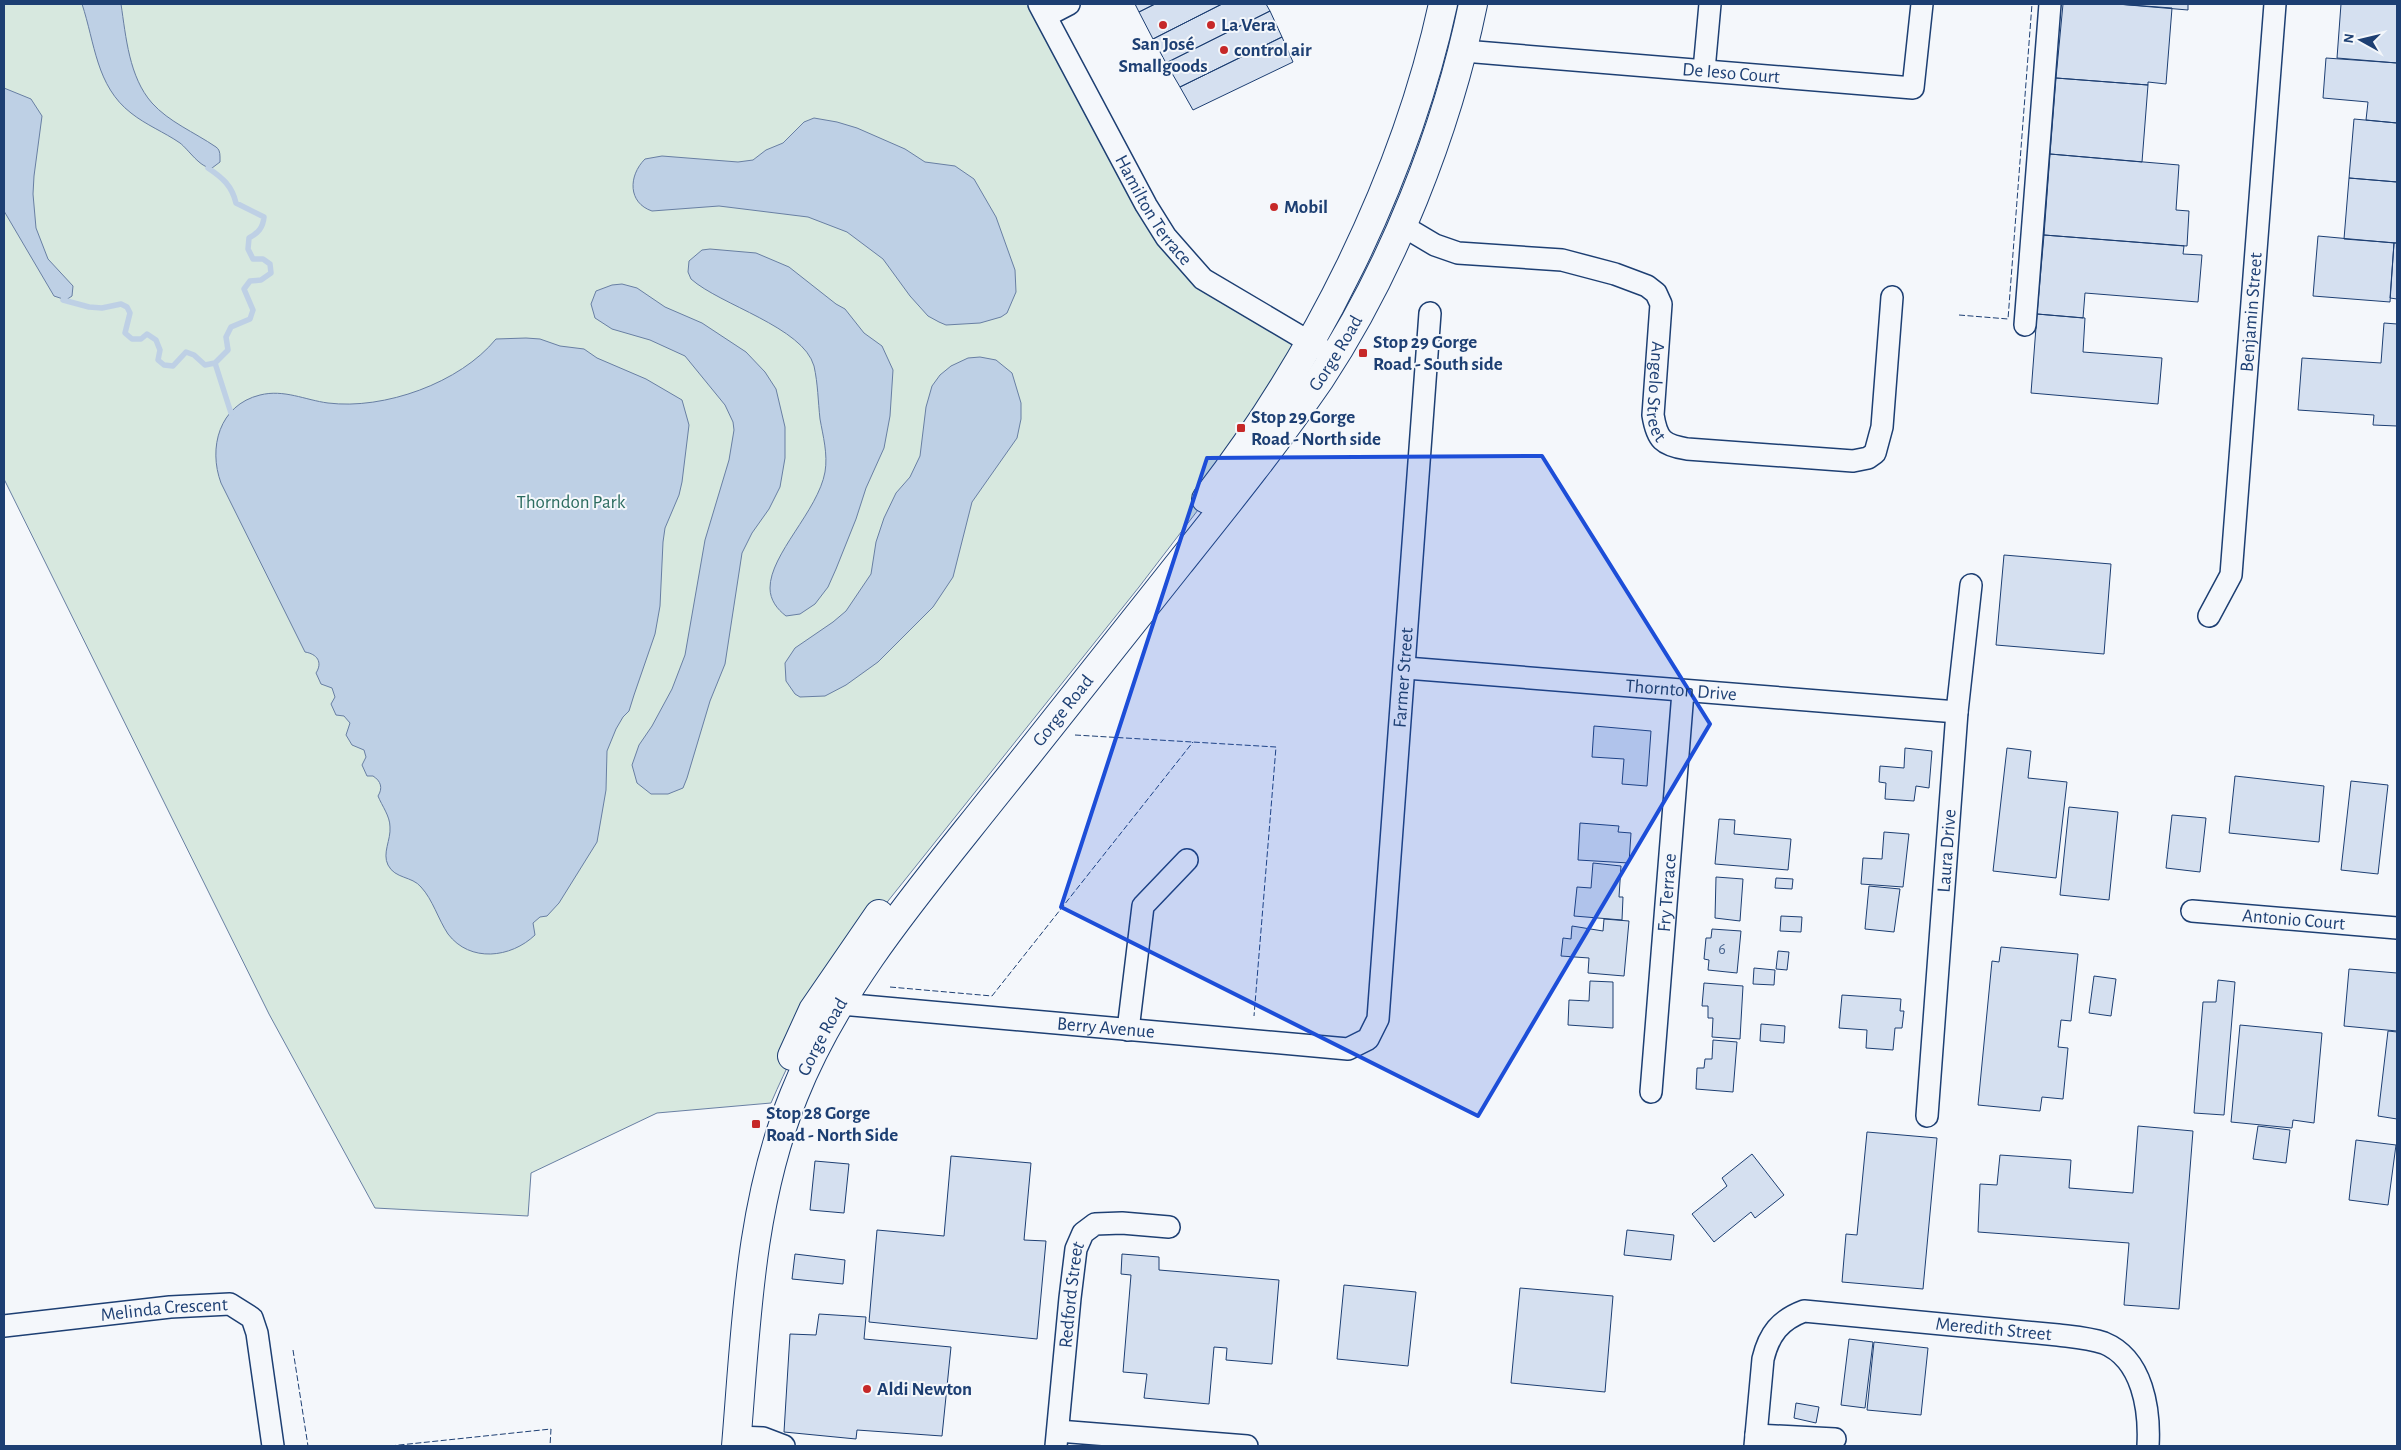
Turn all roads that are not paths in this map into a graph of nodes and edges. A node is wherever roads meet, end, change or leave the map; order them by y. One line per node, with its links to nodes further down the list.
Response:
1 (1068, 4): 8 (street)
2 (1443, 4): 15 (main road, Gorge Road)
3 (1473, 4): 9 (main road, Gorge Road)
4 (1710, 4): 10 (street)
5 (1922, 4): 10 (street, De Ieso Court)
6 (2050, 4): 14 (street)
7 (2275, 4): 18 (street, Benjamin Street)
8 (1042, 10): 15 (street, Hamilton Terrace)
9 (1464, 51): 10 (street, De Ieso Court); 11 (main road, Gorge Road)
10 (1704, 70)
11 (1403, 226): 12 (street, Angelo Street); 16 (main road, Gorge Road)
12 (1892, 297)
13 (1430, 314): 19 (street, Farmer Street)
14 (2025, 325)
15 (1308, 343): 16 (street, Hamilton Terrace); 35 (main road, Gorge Road)
16 (1334, 355): 25 (main road, Gorge Road)
17 (1971, 585): 21 (street, Laura Drive)
18 (2209, 616)
19 (1406, 668): 20 (street, Thornton Drive); 27 (street, Farmer Street)
20 (1683, 692): 21 (street, Thornton Drive); 28 (street, Fry Terrace)
21 (1957, 712): 29 (street, Laura Drive)
22 (1187, 860): 26 (street)
23 (2192, 911): 24 (street, Antonio Court)
24 (2397, 928)
25 (841, 1004): 26 (street, Berry Avenue); 35 (main road, Gorge Road)
26 (1128, 1030): 27 (street, Berry Avenue)
27 (1368, 1039)
28 (1652, 1092)
29 (1927, 1116)
30 (1170, 1227): 32 (street, Redford Street)
31 (4, 1326): 36 (street, Melinda Crescent)
32 (1057, 1438): 38 (street)
33 (1835, 1439): 34 (street)
34 (1756, 1441): 39 (street, Meredith Street)
35 (730, 1443): 37 (street)
36 (273, 1446)
37 (784, 1446)
38 (1247, 1446)
39 (2148, 1446)

